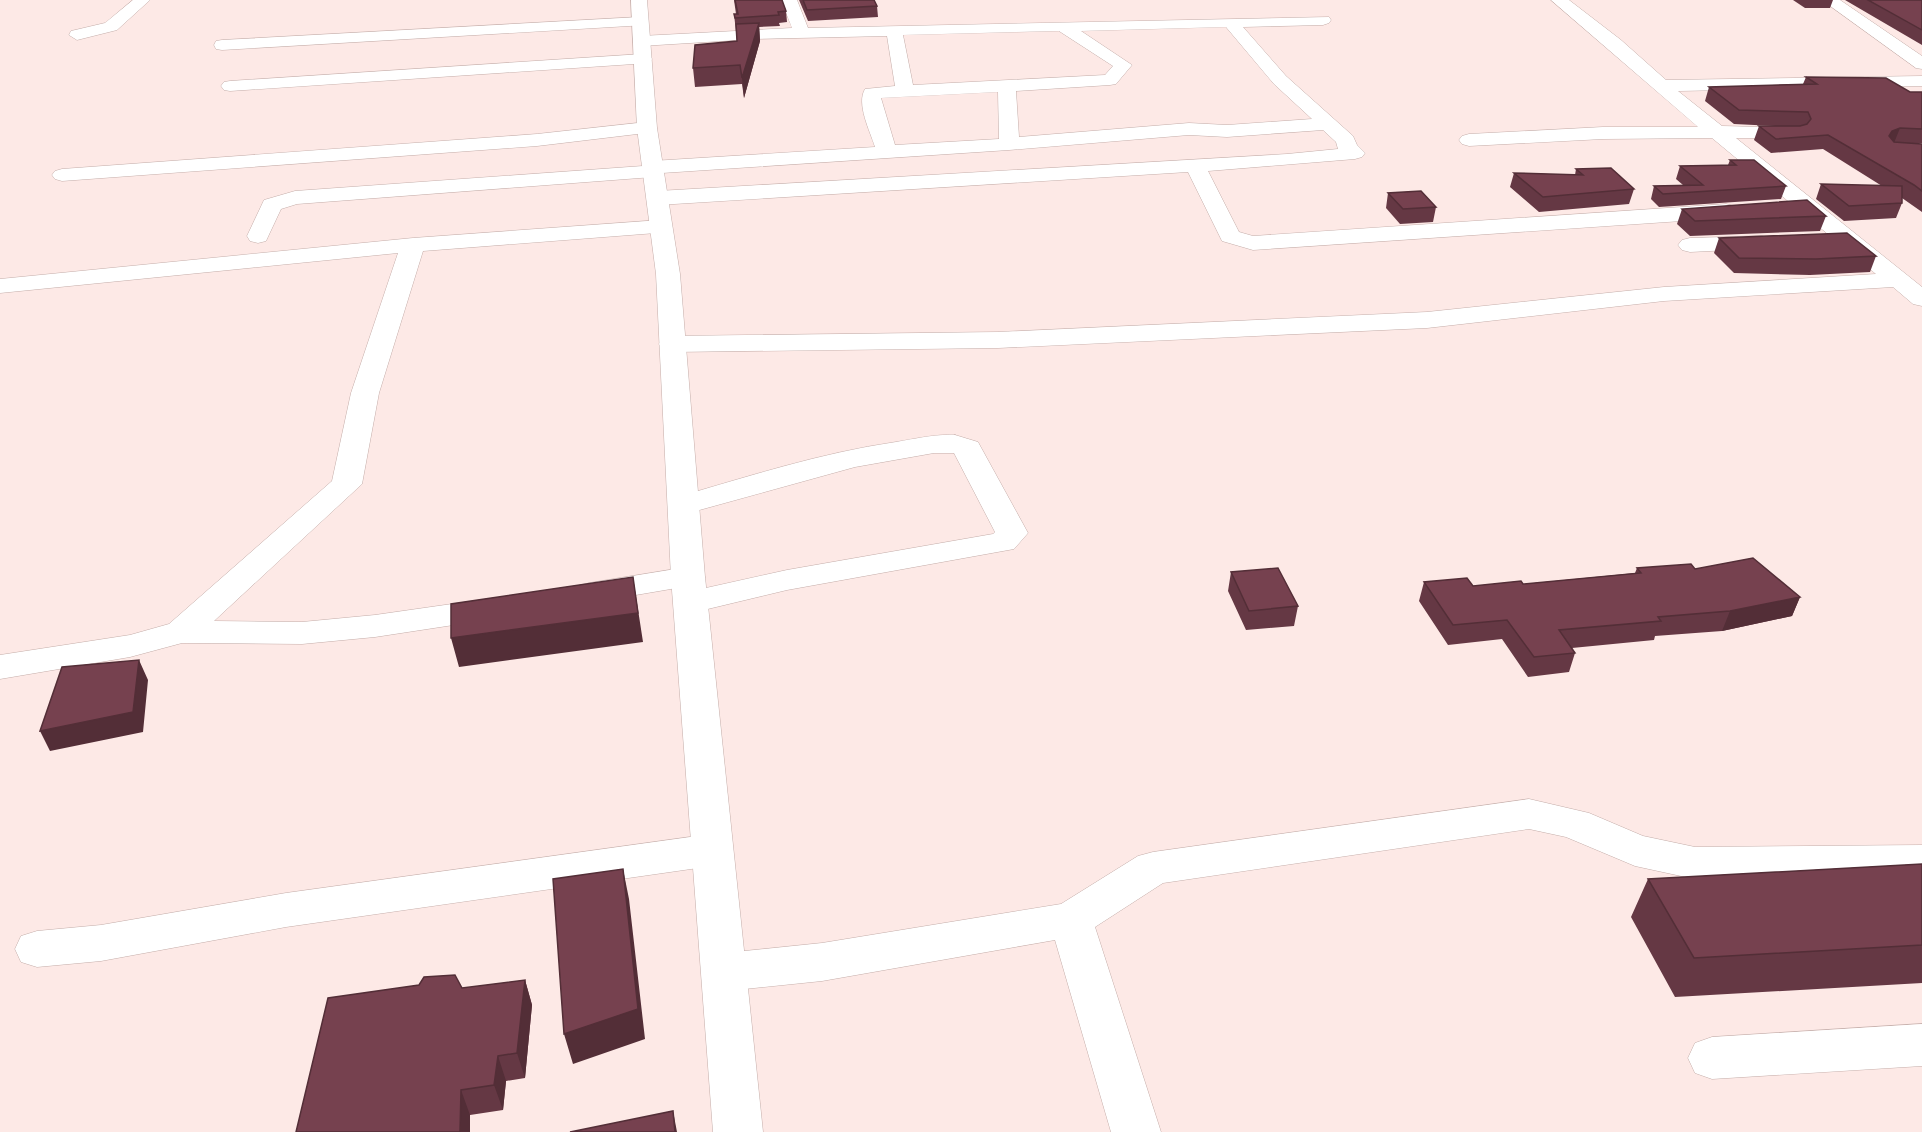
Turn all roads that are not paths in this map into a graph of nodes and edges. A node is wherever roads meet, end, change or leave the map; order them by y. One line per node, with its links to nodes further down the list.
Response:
1 (142, 0): 11 (street)
2 (789, 0): 10 (street)
3 (1559, 0): 17 (street)
4 (1830, 0): 13 (street)
5 (1323, 21): 6 (street)
6 (1230, 22): 7 (street); 19 (street)
7 (1062, 26): 9 (street); 16 (street)
8 (641, 30): 10 (street); 12 (street); 15 (street); 20 (street)
9 (894, 31): 10 (street); 18 (street)
10 (802, 33)
11 (77, 35)
12 (222, 45)
13 (1922, 64)
14 (1922, 81): 17 (street)
15 (230, 86)
16 (1006, 86): 18 (street); 24 (street)
17 (1661, 86): 21 (street)
18 (905, 90): 25 (street)
19 (1328, 124): 24 (street); 26 (street)
20 (647, 128): 27 (street); 28 (street)
21 (1718, 132): 22 (street); 23 (street); 29 (street)
22 (1794, 132)
23 (1469, 140)
24 (1009, 144): 25 (street)
25 (886, 152): 28 (street)
26 (1194, 164): 28 (street); 31 (street)
27 (62, 175)
28 (656, 191): 32 (street); 36 (street); 40 (street)
29 (1808, 206): 30 (street); 33 (street)
30 (1773, 208)
31 (1749, 210)
32 (258, 236)
33 (1850, 239): 34 (street); 39 (street)
34 (1816, 241)
35 (1782, 242): 37 (street)
36 (413, 245): 38 (street); 45 (street)
37 (1690, 245)
38 (0, 285)
39 (1914, 290): 40 (street)
40 (672, 344): 41 (street)
41 (685, 505): 42 (street); 42 (street)
42 (689, 589): 43 (street); 47 (street)
43 (560, 598)
44 (525, 604): 45 (street)
45 (181, 632): 46 (street)
46 (0, 667)
47 (712, 850): 50 (street); 51 (street)
48 (1920, 863): 49 (street)
49 (1071, 920): 51 (street); 55 (street)
50 (37, 949)
51 (725, 972): 54 (street)
52 (1922, 1045): 53 (street)
53 (1712, 1058)
54 (738, 1132)
55 (1136, 1132)

